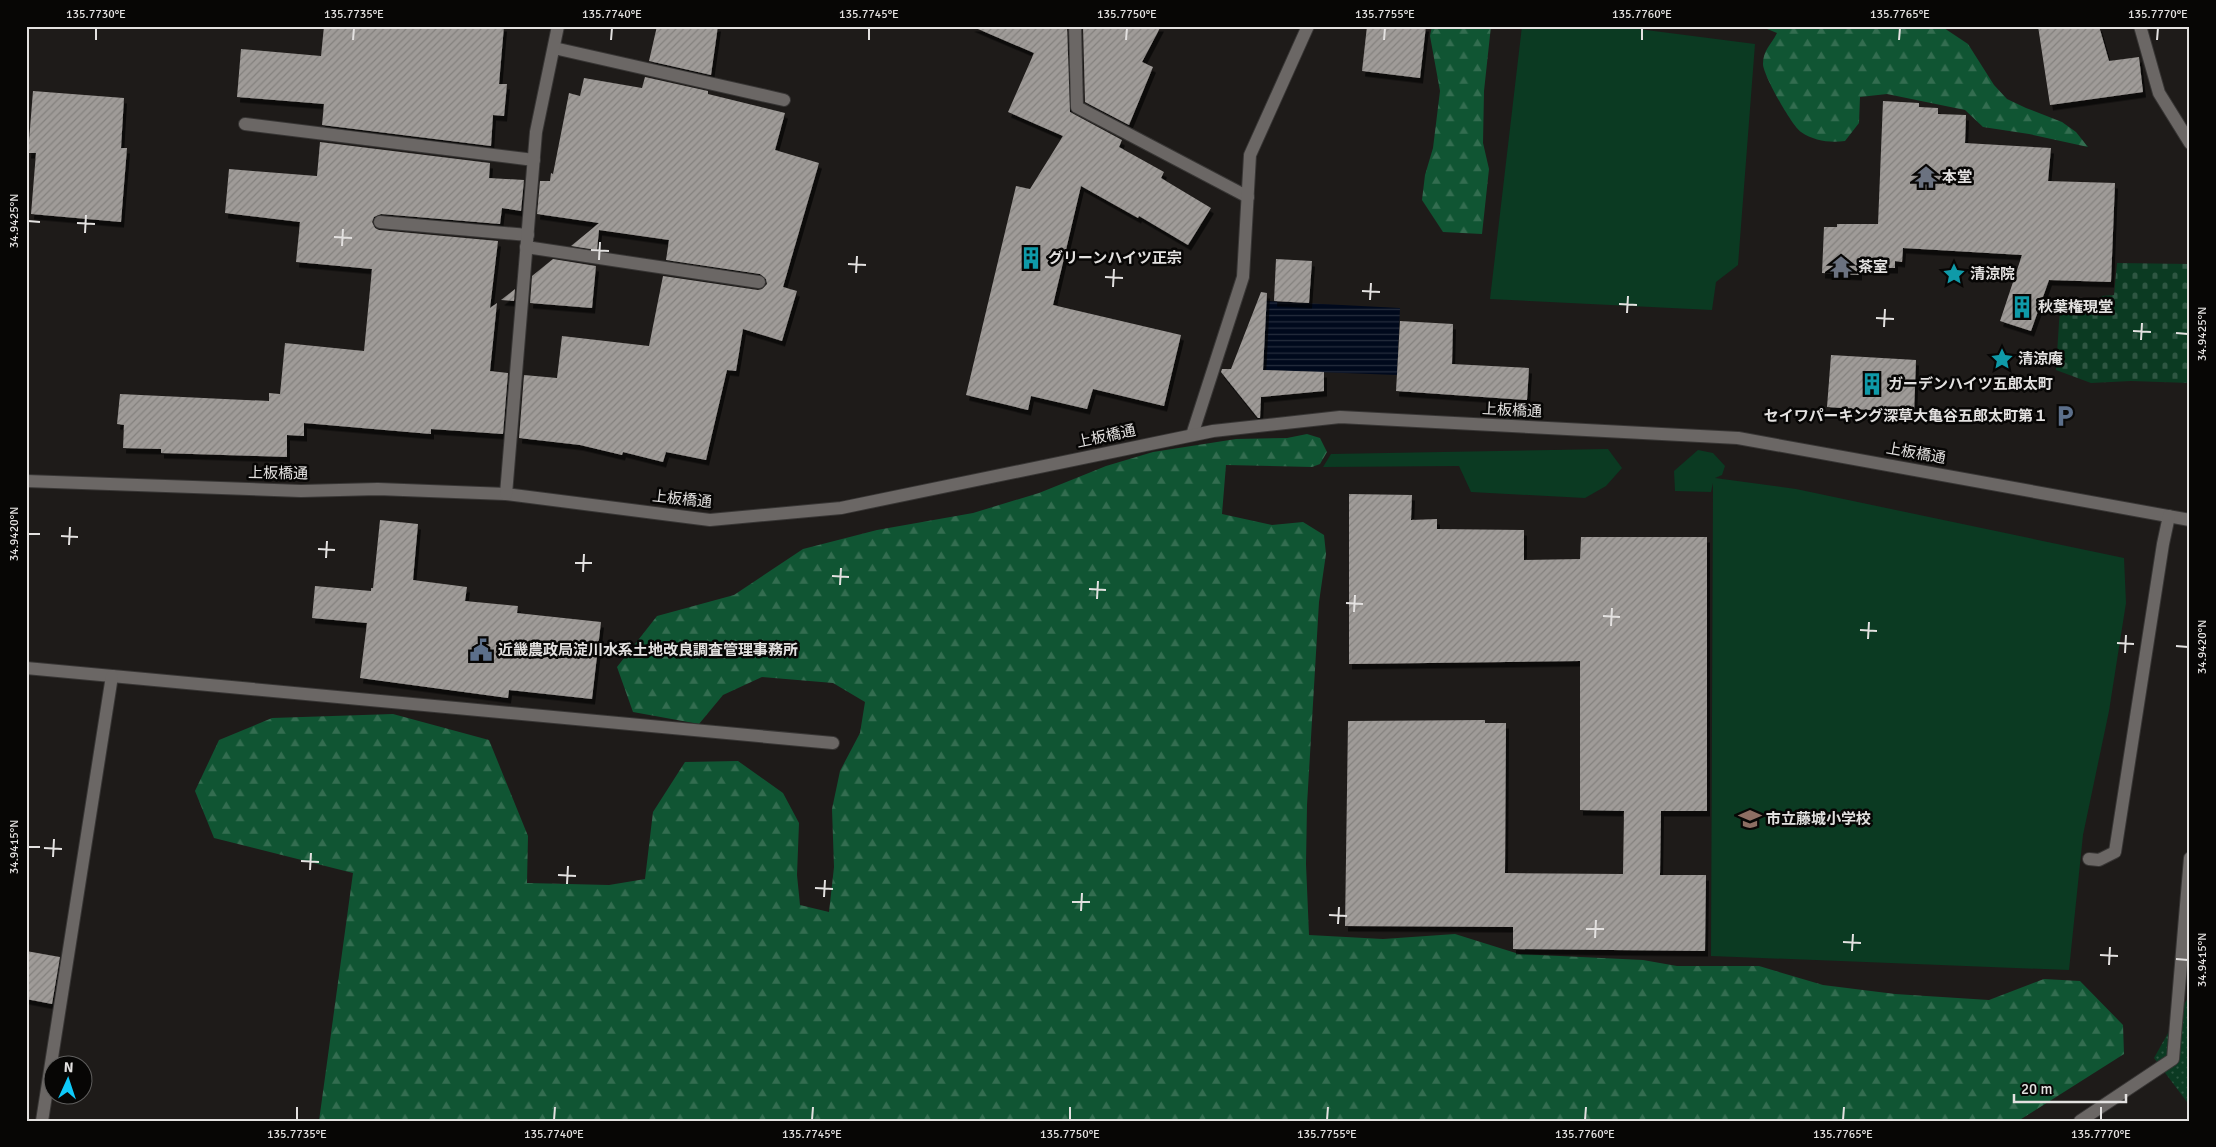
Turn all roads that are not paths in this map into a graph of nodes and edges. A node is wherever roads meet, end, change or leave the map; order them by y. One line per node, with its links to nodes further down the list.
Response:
1 (558, 26): 5 (street)
2 (1076, 26): 10 (street)
3 (1308, 26): 10 (street)
4 (2140, 26): 8 (street)
5 (554, 48): 6 (street); 9 (street)
6 (784, 100)
7 (245, 124): 9 (street)
8 (2190, 144)
9 (534, 160): 12 (street)
10 (1248, 197): 14 (street)
11 (380, 222): 12 (street)
12 (527, 241): 13 (street); 16 (street)
13 (759, 282)
14 (1192, 435): 16 (street, 上板橋通); 17 (street, 上板橋通)
15 (26, 481): 16 (street, 上板橋通)
16 (506, 494)
17 (2169, 516): 18 (street, 上板橋通); 23 (street)
18 (2190, 520)
19 (26, 668): 20 (street)
20 (112, 676): 21 (street); 24 (street)
21 (833, 743)
22 (2190, 858): 25 (street)
23 (2089, 859)
24 (42, 1121)
25 (2080, 1121)

